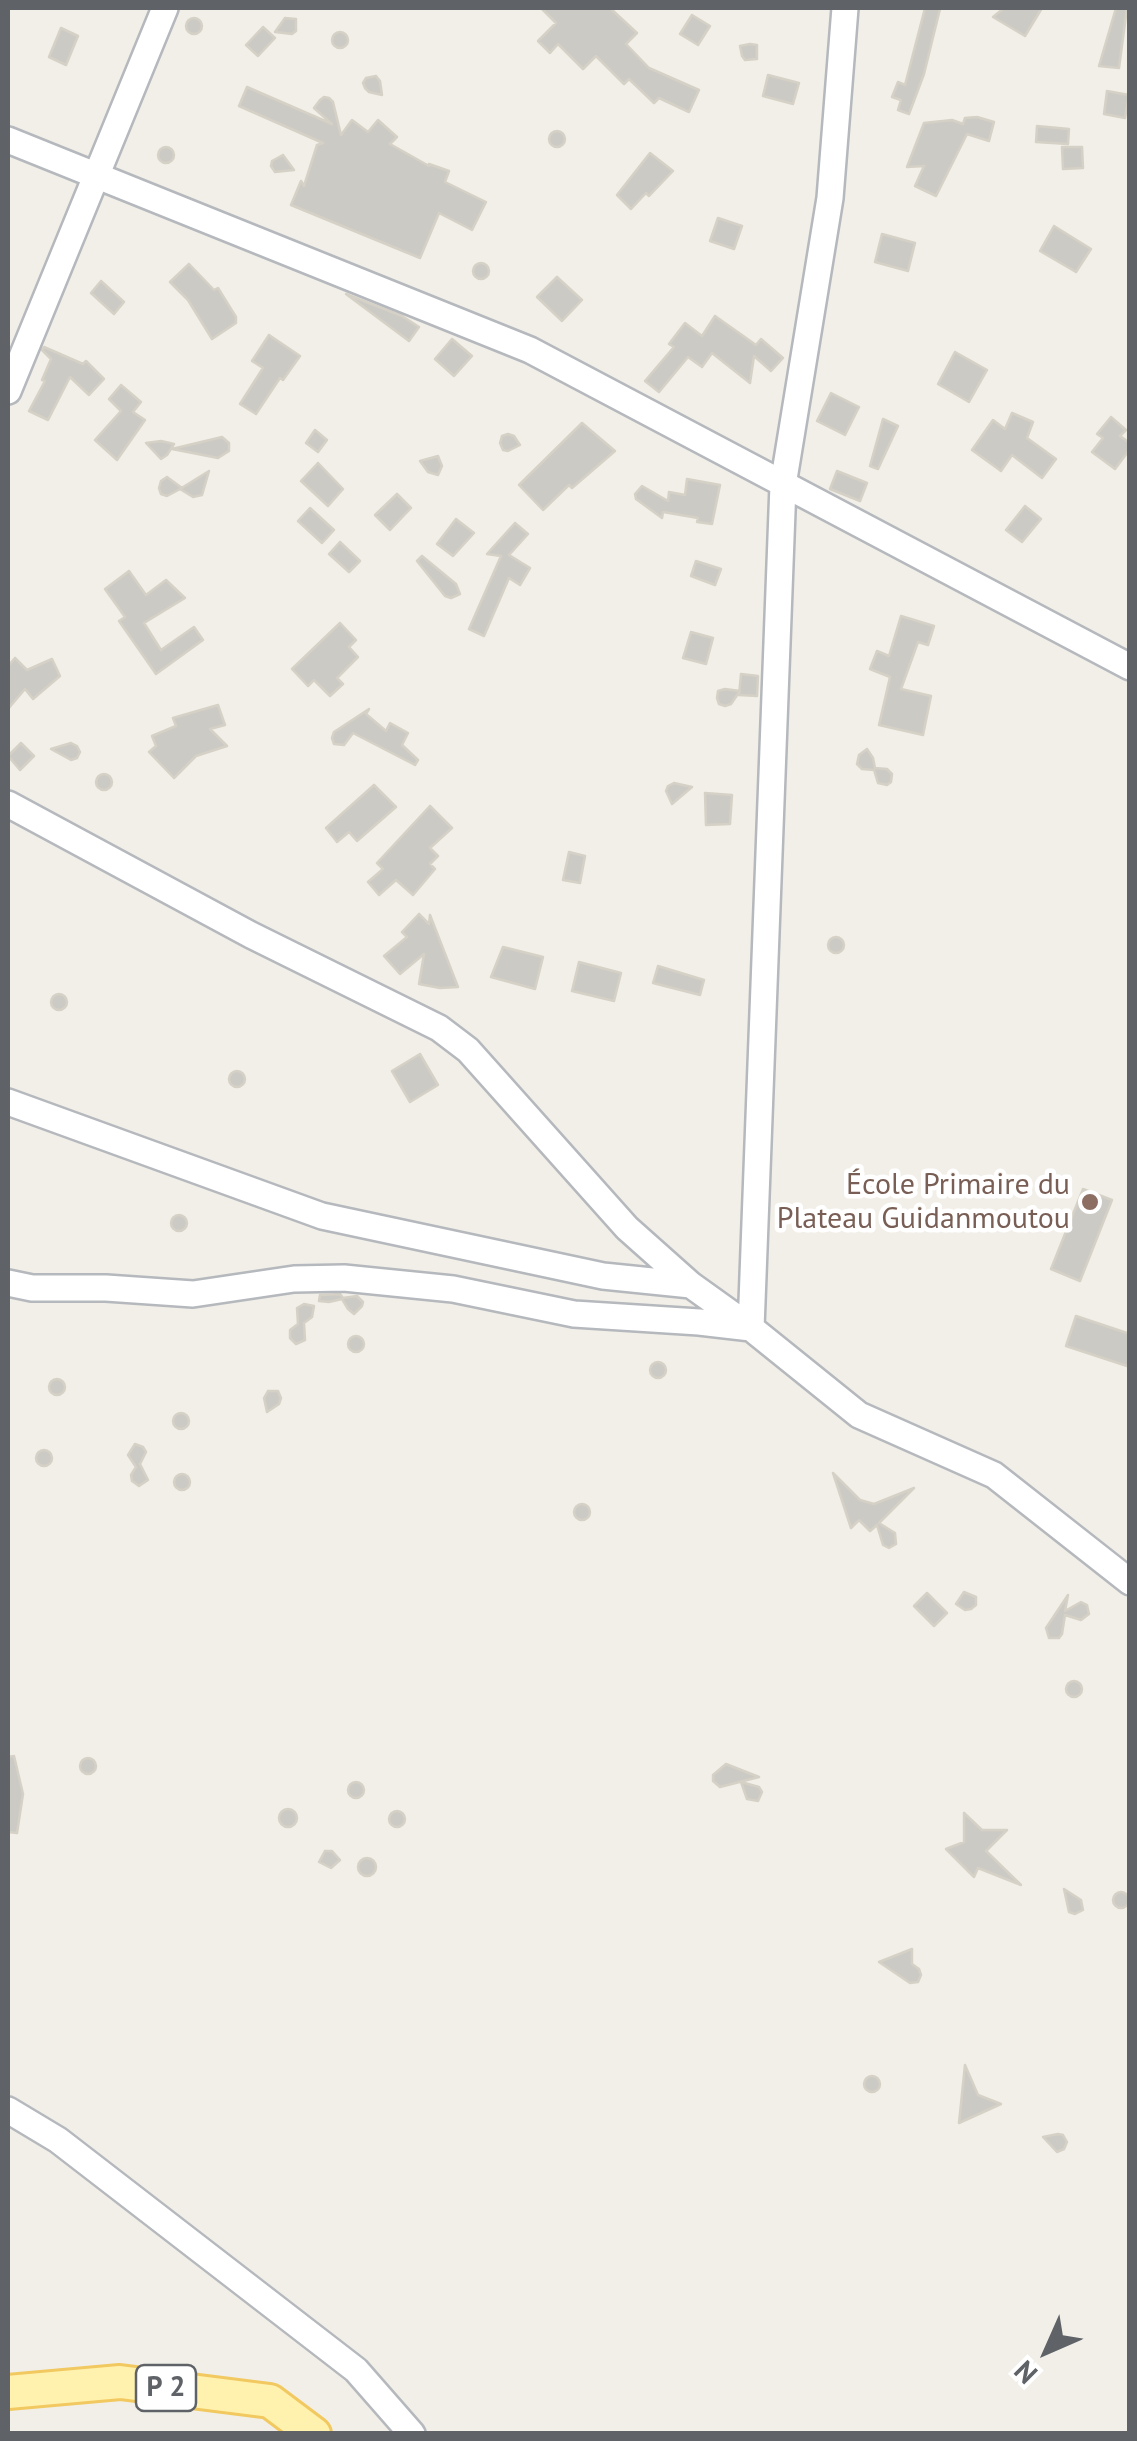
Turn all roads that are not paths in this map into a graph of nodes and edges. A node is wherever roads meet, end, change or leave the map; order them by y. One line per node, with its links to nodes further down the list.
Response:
1 (164, 8): 4 (street)
2 (844, 8): 6 (street)
3 (8, 140): 4 (street)
4 (96, 175): 5 (street); 6 (street)
5 (8, 392)
6 (783, 485): 7 (street); 12 (street)
7 (1130, 667)
8 (8, 804): 11 (street)
9 (8, 1102): 11 (street)
10 (8, 1284): 12 (street)
11 (692, 1285): 12 (street)
12 (751, 1328): 13 (street)
13 (1130, 1582)
14 (8, 2110): 17 (street)
15 (8, 2392): 16 (main road, P 2)
16 (314, 2434)
17 (412, 2434)

